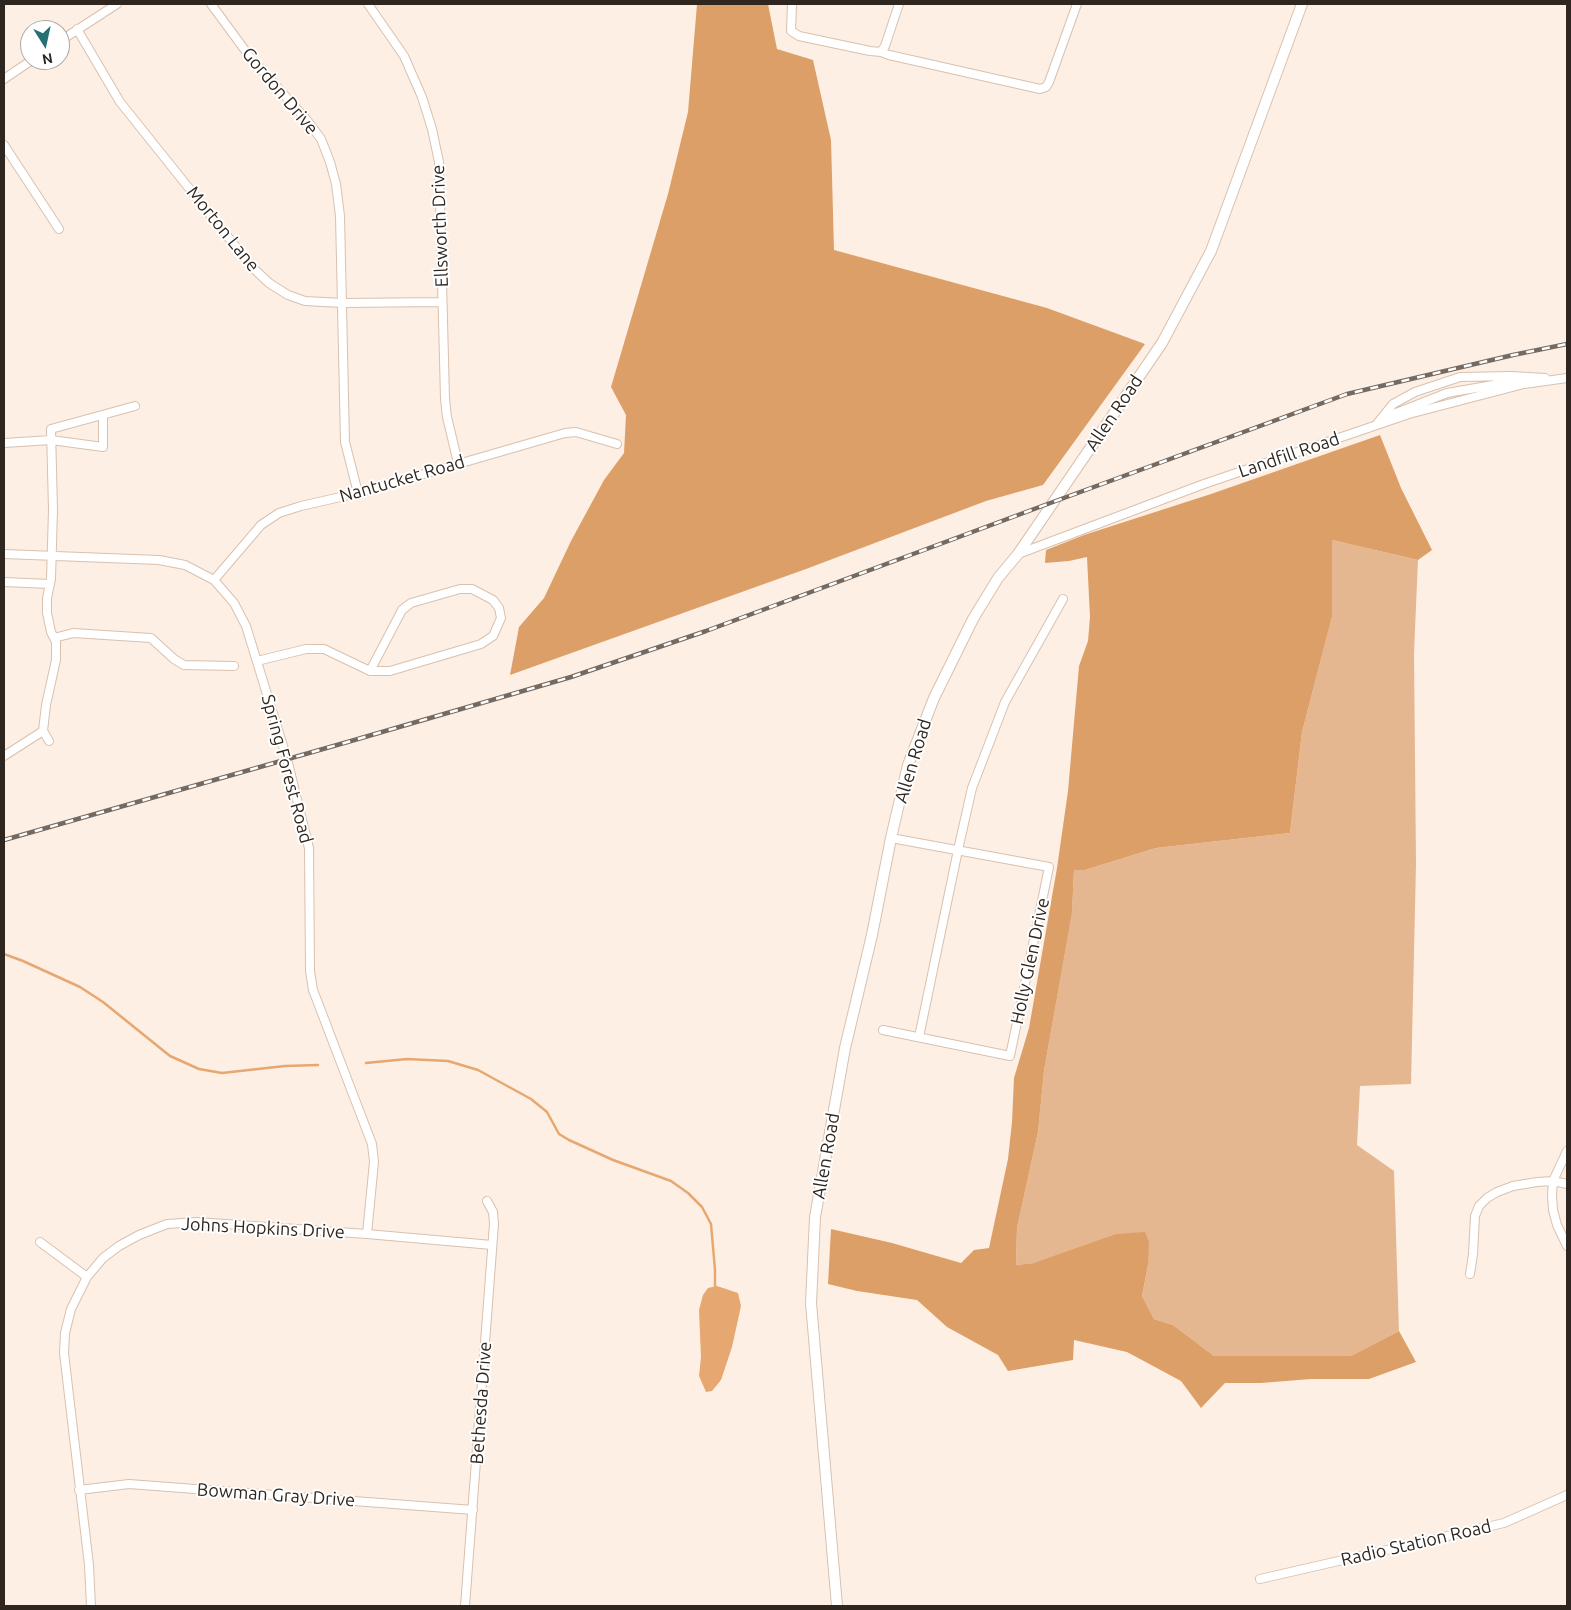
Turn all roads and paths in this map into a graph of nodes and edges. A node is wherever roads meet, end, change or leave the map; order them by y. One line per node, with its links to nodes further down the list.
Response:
1 (117, 4): 8 (street)
2 (211, 4): 16 (street, Gordon Drive)
3 (368, 4): 15 (street, Ellsworth Drive)
4 (792, 4): 10 (street)
5 (899, 4): 10 (street)
6 (1077, 4): 10 (street)
7 (1302, 4): 28 (main road, Allen Road)
8 (77, 29): 9 (street); 16 (street, Morton Lane)
9 (70, 34)
10 (881, 52)
11 (20, 68): 12 (street)
12 (4, 79)
13 (4, 145): 14 (street)
14 (59, 229)
15 (442, 302): 16 (street, Morton Lane); 25 (street, Ellsworth Drive)
16 (342, 304): 26 (street, Gordon Drive)
17 (1536, 378): 18 (street); 21 (street); 21 (street)
18 (1565, 378): 21 (street, Landfill Road)
19 (134, 406): 20 (street)
20 (103, 415): 22 (street); 22 (street)
21 (1378, 422): 28 (street, Landfill Road)
22 (51, 440): 23 (street); 29 (street)
23 (4, 443)
24 (616, 444): 25 (street, Nantucket Road)
25 (458, 463): 26 (street, Nantucket Road)
26 (358, 493): 30 (street, Nantucket Road)
27 (4, 554): 29 (street, Spring Forest Road)
28 (1018, 554): 41 (main road, Allen Road)
29 (52, 556): 30 (street, Spring Forest Road); 32 (street)
30 (214, 580): 35 (street, Spring Forest Road)
31 (4, 582): 32 (street)
32 (50, 584): 34 (street)
33 (1063, 599): 42 (street)
34 (54, 638): 36 (street); 38 (street)
35 (257, 661): 37 (street); 49 (street, Spring Forest Road)
36 (234, 666)
37 (370, 671): 37 (street)
38 (43, 731): 39 (street); 40 (street)
39 (49, 741)
40 (4, 756)
41 (891, 838): 42 (street, Holly Glen Drive); 61 (main road, Allen Road)
42 (958, 850): 44 (street); 44 (street, Holly Glen Drive)
43 (883, 1030): 44 (street, Holly Glen Drive)
44 (919, 1037)
45 (1567, 1151): 46 (street)
46 (1553, 1181): 47 (street); 52 (street); 53 (street)
47 (1567, 1184)
48 (487, 1201): 51 (street, Bethesda Drive)
49 (367, 1234): 51 (street, Johns Hopkins Drive); 54 (street, Johns Hopkins Drive)
50 (40, 1242): 54 (street)
51 (492, 1246): 57 (street, Bethesda Drive)
52 (1567, 1246)
53 (1470, 1274)
54 (87, 1277): 55 (street, Johns Hopkins Drive)
55 (79, 1490): 57 (street, Bowman Gray Drive); 59 (street, Johns Hopkins Drive)
56 (1567, 1495): 58 (street, Radio Station Road)
57 (473, 1510): 60 (street, Bethesda Drive)
58 (1260, 1579)
59 (91, 1606)
60 (465, 1606)
61 (837, 1606)

